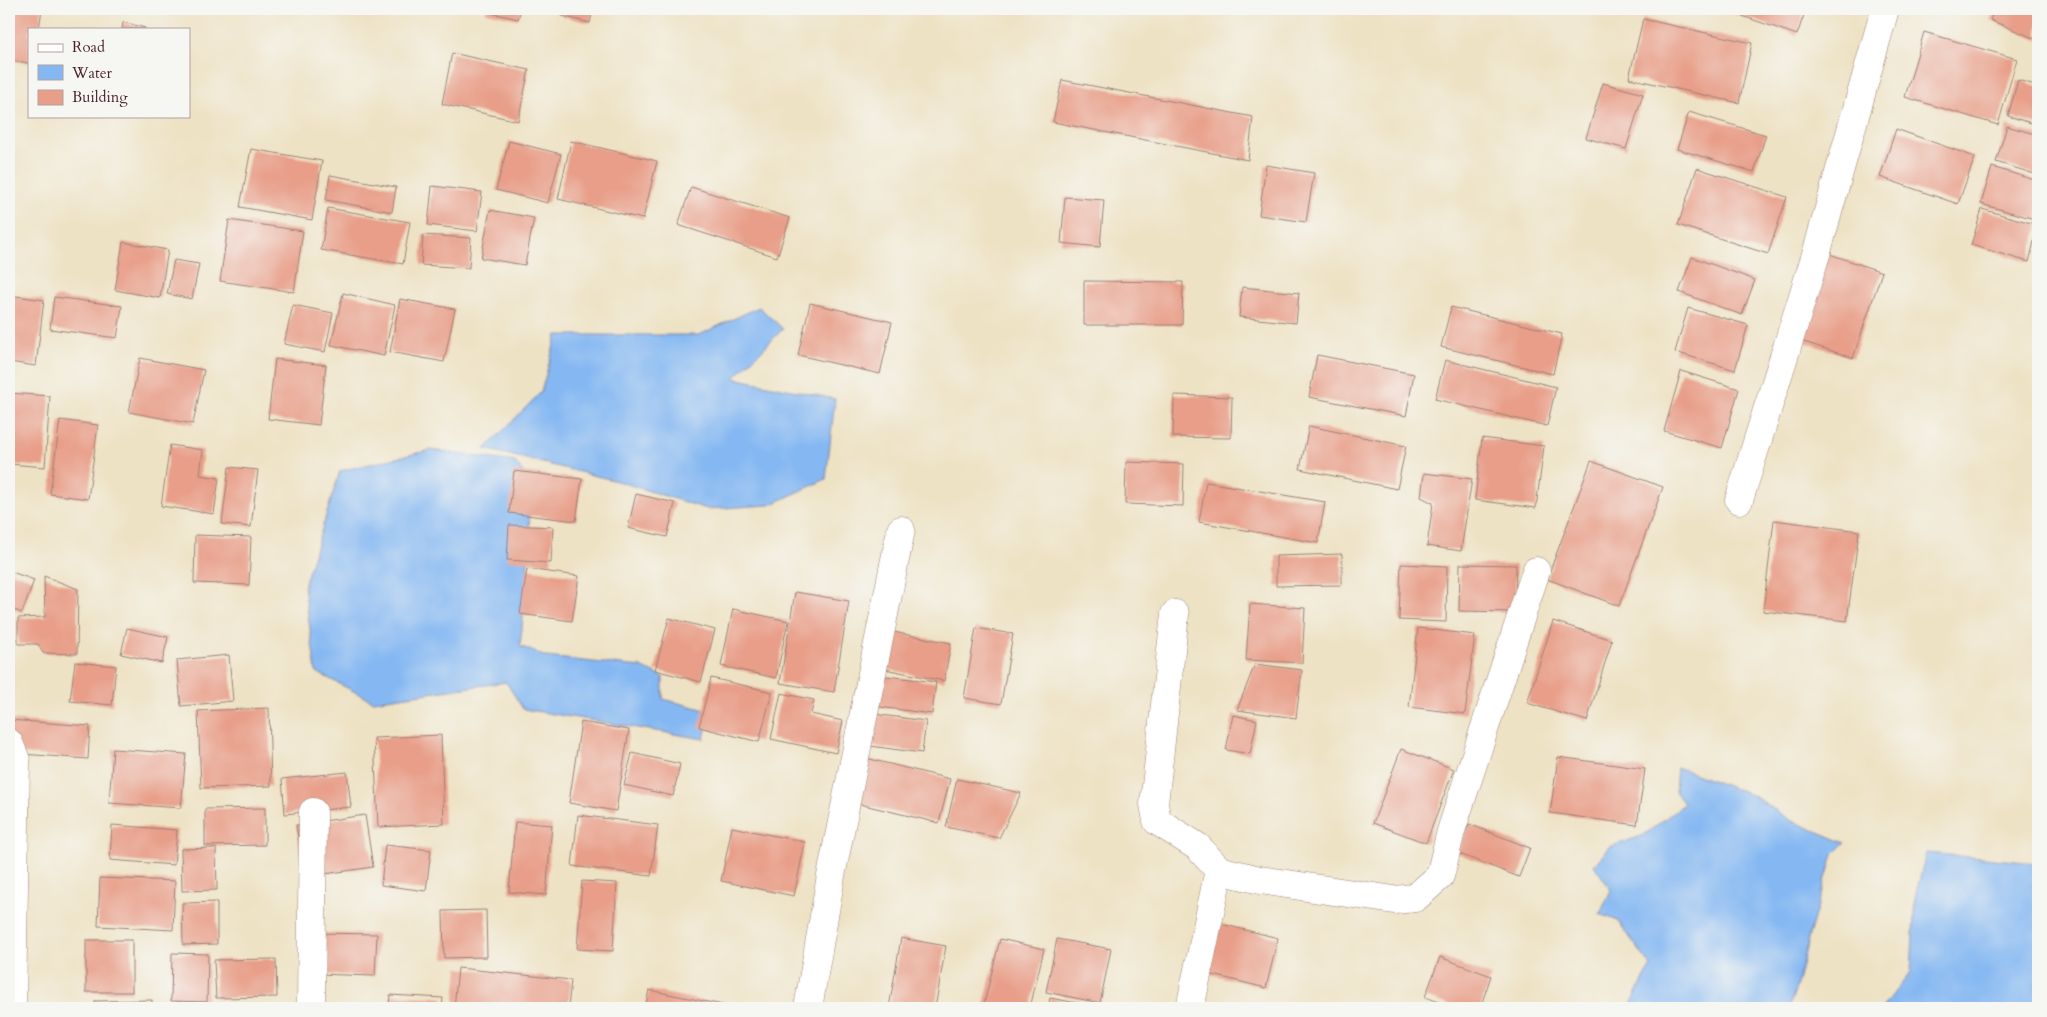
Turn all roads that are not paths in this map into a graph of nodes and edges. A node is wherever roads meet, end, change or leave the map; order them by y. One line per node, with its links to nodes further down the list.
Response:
1 (1885, 9): 2 (street)
2 (1739, 500)
3 (901, 530): 11 (street)
4 (1536, 571): 8 (street)
5 (1175, 614): 8 (street)
6 (9, 743): 9 (street)
7 (313, 812): 10 (street)
8 (1219, 870): 12 (street)
9 (12, 1008)
10 (310, 1008)
11 (808, 1008)
12 (1190, 1008)

